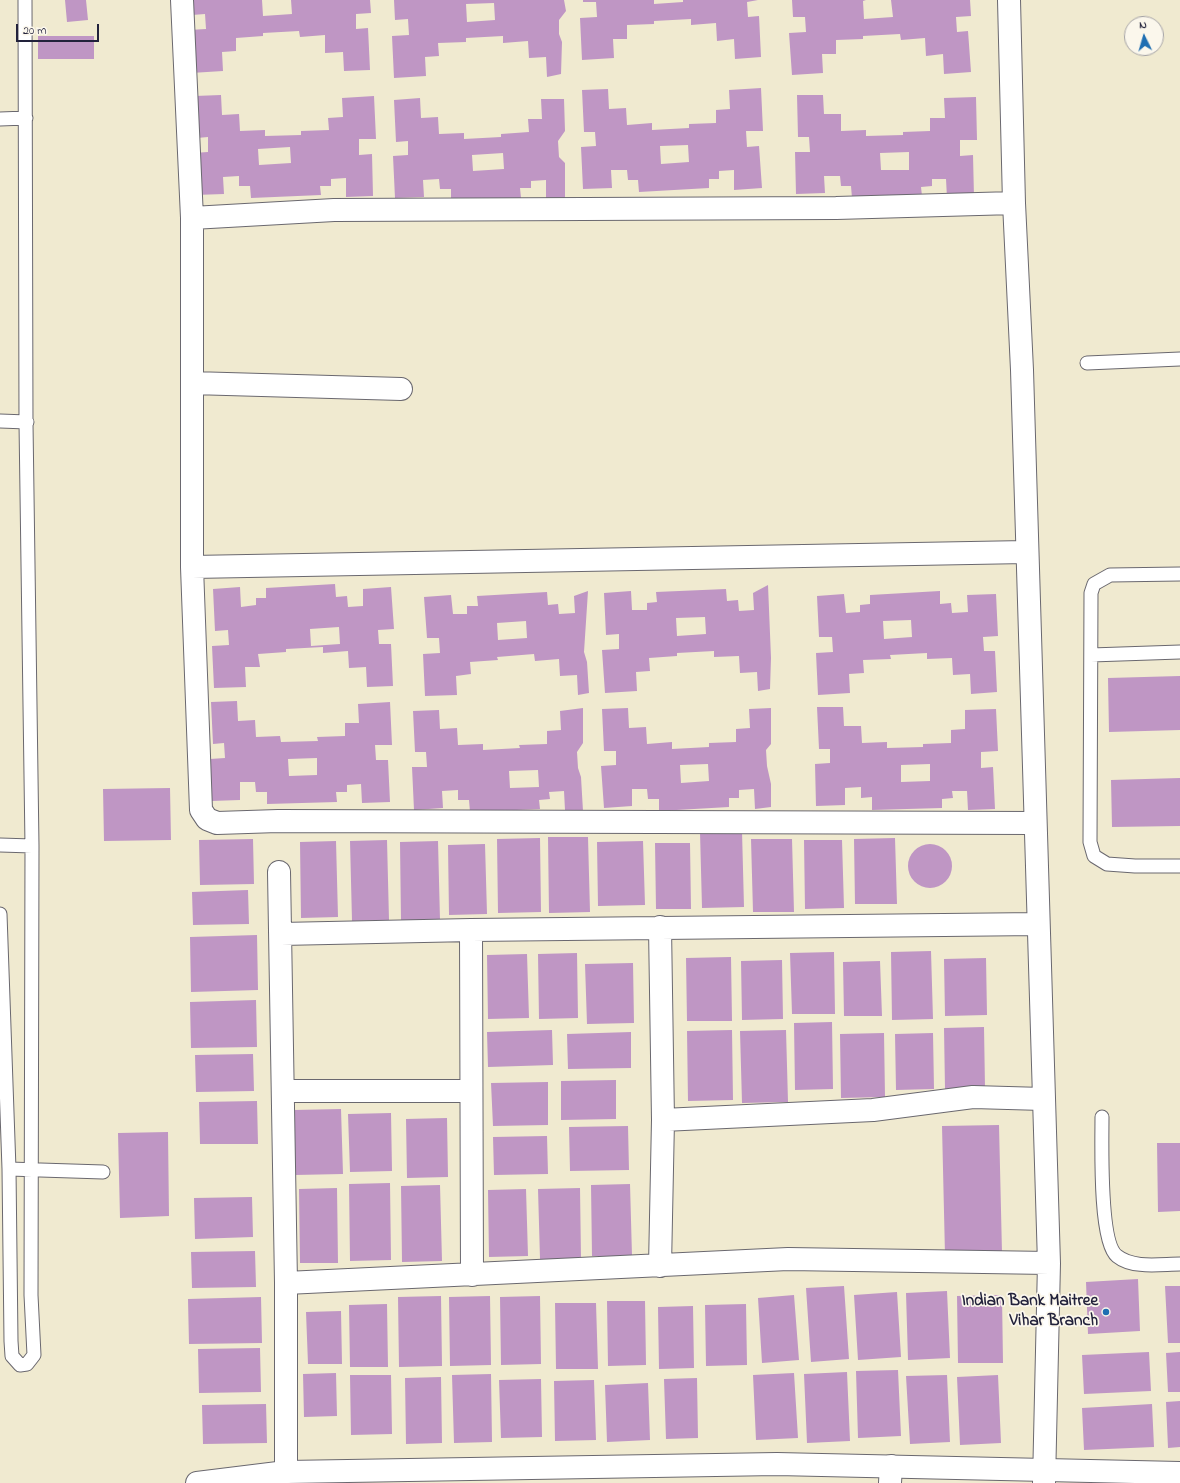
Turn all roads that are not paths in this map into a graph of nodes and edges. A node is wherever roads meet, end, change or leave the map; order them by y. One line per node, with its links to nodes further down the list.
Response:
1 (25, 0): 4 (lane)
2 (182, 0): 7 (street)
3 (1009, 0): 6 (street)
4 (26, 118): 5 (lane); 13 (lane)
5 (0, 119)
6 (1014, 203): 7 (street); 14 (street)
7 (192, 218): 10 (street)
8 (1180, 359): 9 (lane)
9 (1087, 363)
10 (192, 383): 11 (street); 15 (street)
11 (401, 389)
12 (0, 421): 13 (lane)
13 (26, 422): 21 (lane)
14 (1026, 552): 15 (street); 19 (street)
15 (192, 567): 19 (street)
16 (1180, 574): 18 (lane)
17 (1180, 652): 18 (lane)
18 (1092, 655): 22 (lane)
19 (1035, 823): 25 (street)
20 (0, 845): 21 (lane)
21 (32, 846): 35 (lane)
22 (1180, 866)
23 (279, 872): 28 (street)
24 (0, 914): 34 (lane)
25 (1038, 924): 26 (street); 31 (street)
26 (660, 928): 27 (street); 33 (street)
27 (471, 930): 28 (street); 30 (street)
28 (281, 934): 29 (street)
29 (284, 1091): 30 (street); 41 (street)
30 (471, 1091): 40 (street)
31 (1044, 1099): 33 (street); 37 (street)
32 (1102, 1117): 38 (lane)
33 (663, 1120): 39 (street)
34 (9, 1169): 35 (lane); 35 (lane)
35 (33, 1169): 36 (lane)
36 (103, 1172)
37 (1049, 1262): 39 (street); 45 (street)
38 (1180, 1264)
39 (660, 1266): 40 (street)
40 (472, 1275): 41 (street)
41 (286, 1283): 42 (street)
42 (286, 1472): 44 (street); 46 (street)
43 (1180, 1473): 45 (street)
44 (891, 1475): 45 (street)
45 (1045, 1476)
46 (197, 1483)

